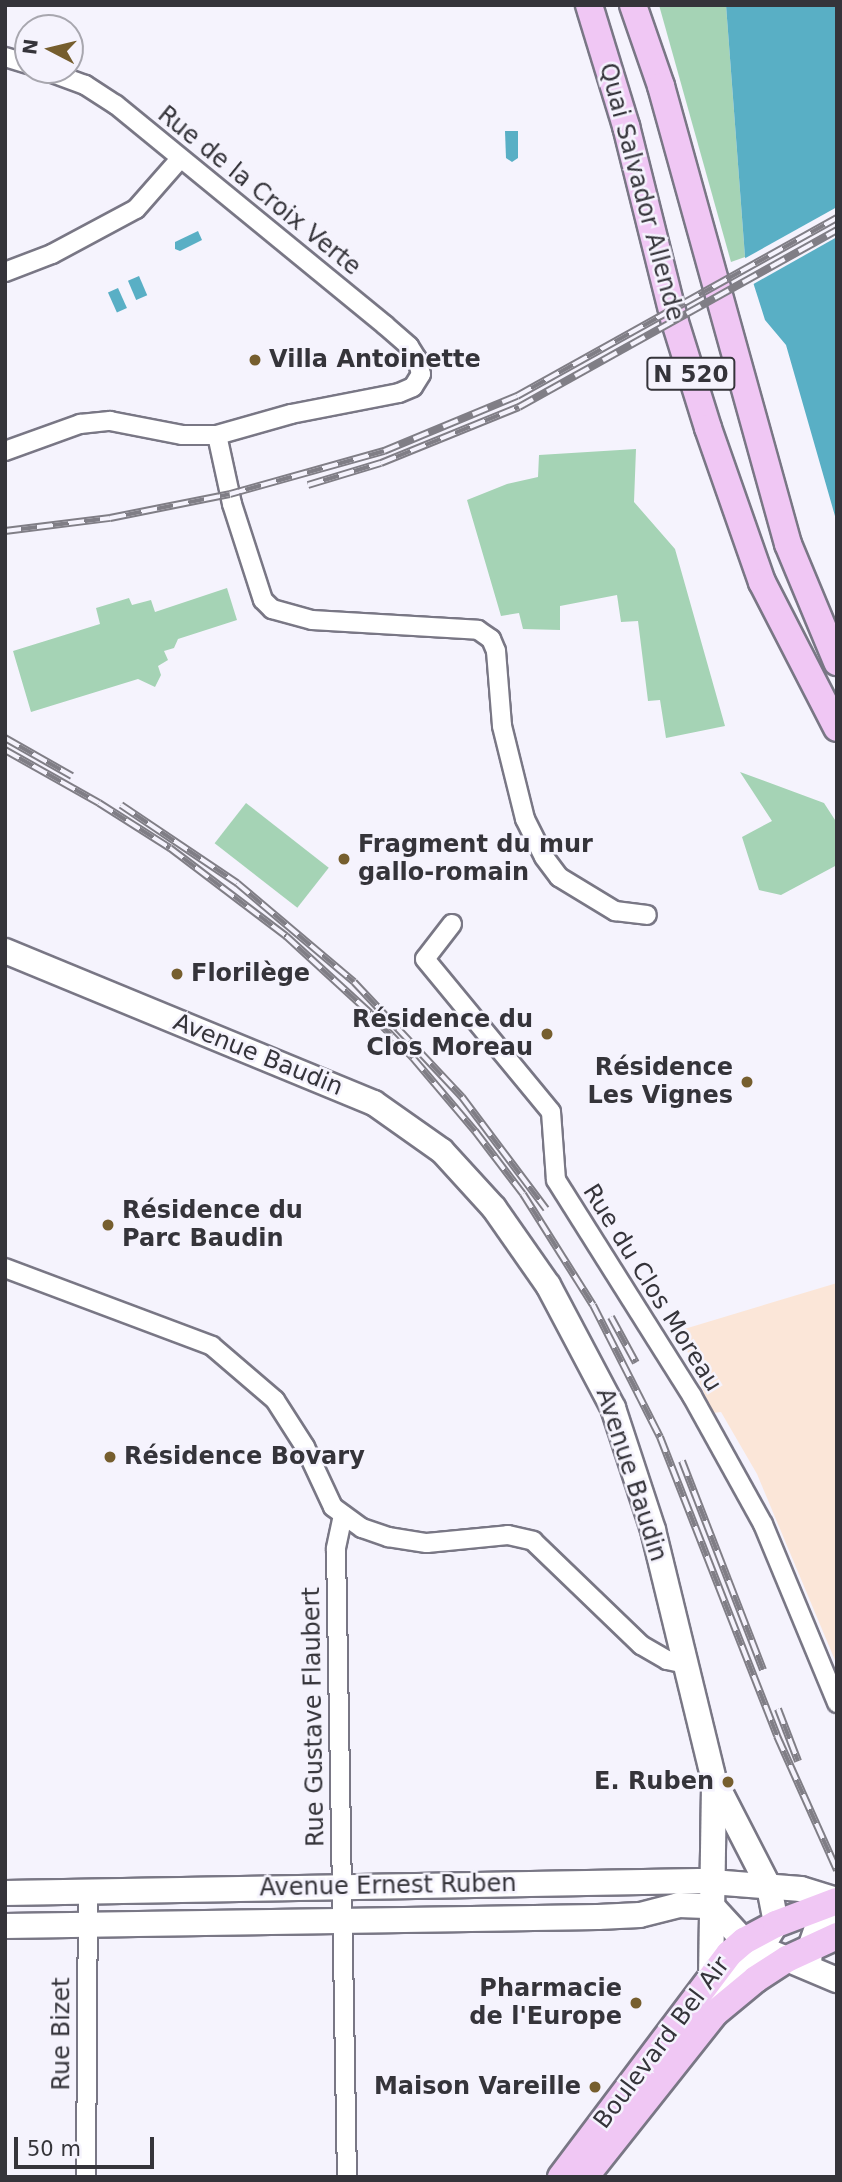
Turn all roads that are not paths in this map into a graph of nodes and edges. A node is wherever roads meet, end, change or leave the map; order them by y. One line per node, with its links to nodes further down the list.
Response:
1 (589, 5): 9 (main road, Quai Salvador Allende / N 520)
2 (633, 5): 8 (main road, Quai Salvador Allende / N 520)
3 (82, 84): 4 (street, Rue de la Croix Verte)
4 (180, 159): 5 (street); 6 (street, Rue de la Croix Verte)
5 (5, 272)
6 (217, 435): 7 (street); 10 (street)
7 (5, 451)
8 (837, 662)
9 (837, 728)
10 (647, 915)
11 (452, 924): 16 (street, Rue du Clos Moreau)
12 (5, 950): 15 (main road, Avenue Baudin)
13 (5, 1268): 14 (street)
14 (343, 1515): 15 (street); 18 (street, Rue Gustave Flaubert)
15 (685, 1664): 17 (main road, Avenue Baudin)
16 (837, 1703)
17 (714, 1780): 19 (main road, Avenue Baudin); 22 (main road, Avenue Baudin)
18 (341, 1886): 20 (main road, Avenue Ernest Ruben); 22 (main road, Avenue Ernest Ruben); 24 (street, Rue Gustave Flaubert)
19 (769, 1887): 22 (main road, Avenue Ernest Ruben); 23 (main road); 25 (main road, Avenue Baudin)
20 (88, 1891): 21 (main road, Avenue Ernest Ruben); 26 (street, Rue Bizet)
21 (5, 1892)
22 (713, 1894): 24 (main road, Avenue Ernest Ruben); 29 (main road); 31 (main road, Avenue Baudin)
23 (837, 1901): 25 (main road); 30 (main road)
24 (343, 1920): 26 (main road, Avenue Ernest Ruben); 35 (street, Rue Gustave Flaubert)
25 (776, 1924): 29 (main road, Boulevard Bel Air)
26 (86, 1925): 27 (main road, Avenue Ernest Ruben); 34 (street, Rue Bizet)
27 (5, 1926)
28 (837, 1936): 30 (main road)
29 (752, 1944): 30 (main road); 31 (main road, Boulevard Bel Air); 33 (main road)
30 (802, 1959): 32 (main road); 33 (main road, Boulevard Bel Air)
31 (711, 1978): 36 (main road, Boulevard Bel Air)
32 (837, 1980)
33 (715, 2014): 37 (main road, Boulevard Bel Air)
34 (86, 2177)
35 (347, 2177)
36 (561, 2177)
37 (585, 2177)

